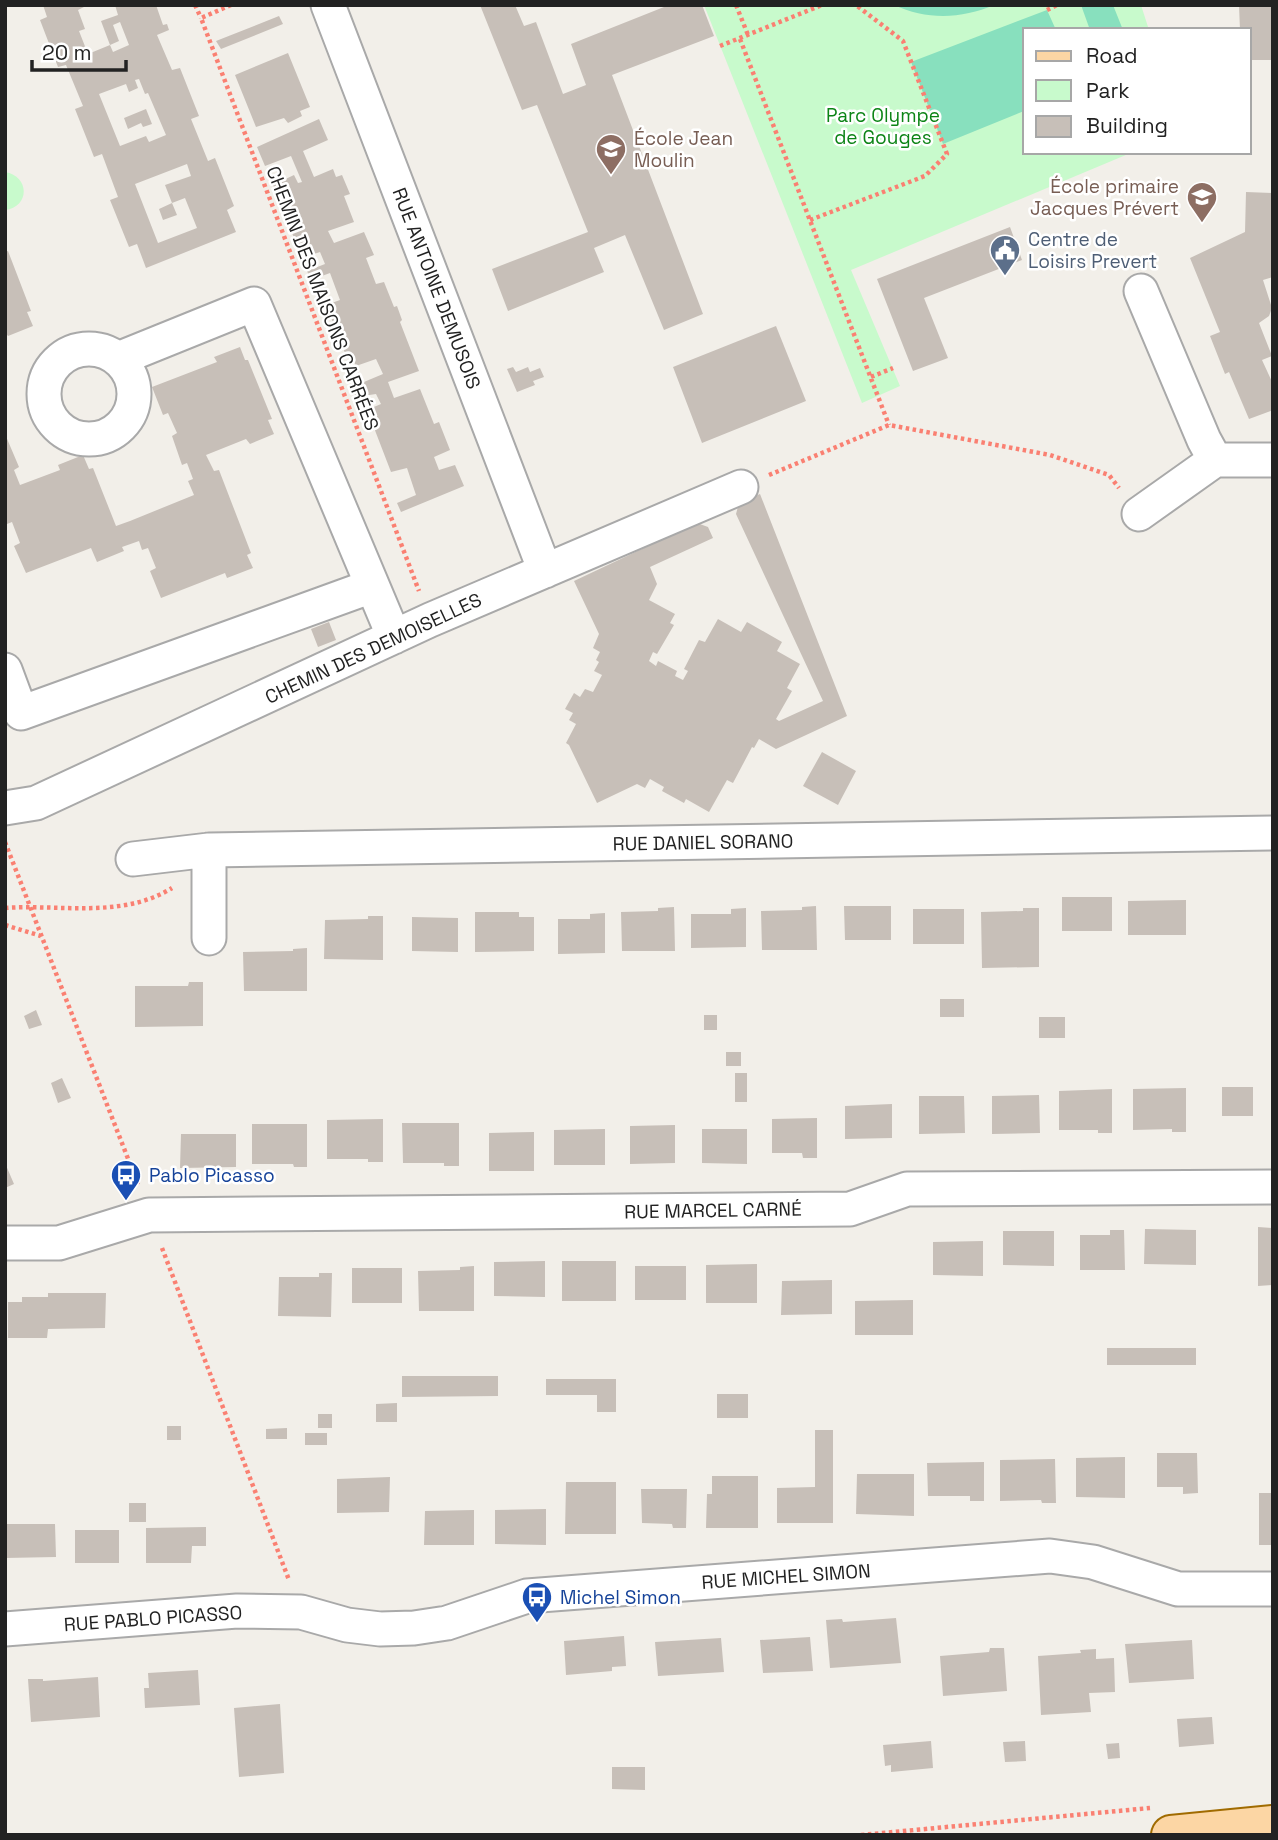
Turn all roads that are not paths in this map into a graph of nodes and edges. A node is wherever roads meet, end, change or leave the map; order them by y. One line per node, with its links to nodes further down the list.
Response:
1 (328, 5): 8 (street, RUE ANTOINE DEMUSOIS)
2 (1142, 291): 4 (street)
3 (118, 359): 9 (street)
4 (1216, 460): 5 (street); 7 (street)
5 (1273, 460)
6 (741, 487): 8 (street, CHEMIN DES DEMOISELLES)
7 (1139, 514)
8 (545, 571): 10 (street, CHEMIN DES DEMOISELLES)
9 (372, 586): 10 (street); 12 (street)
10 (394, 637): 13 (street, CHEMIN DES DEMOISELLES)
11 (5, 670): 12 (street)
12 (13, 716)
13 (5, 808)
14 (1273, 833): 15 (street, RUE DANIEL SORANO)
15 (209, 849): 16 (street, RUE DANIEL SORANO); 17 (street)
16 (133, 859)
17 (209, 937)
18 (1273, 1187): 19 (street, RUE MARCEL CARNÉ)
19 (5, 1243)
20 (1273, 1589): 21 (street, RUE MICHEL SIMON)
21 (301, 1612): 22 (street, RUE PABLO PICASSO)
22 (5, 1629)
23 (1167, 1821): 24 (main road)
24 (1273, 1825)

